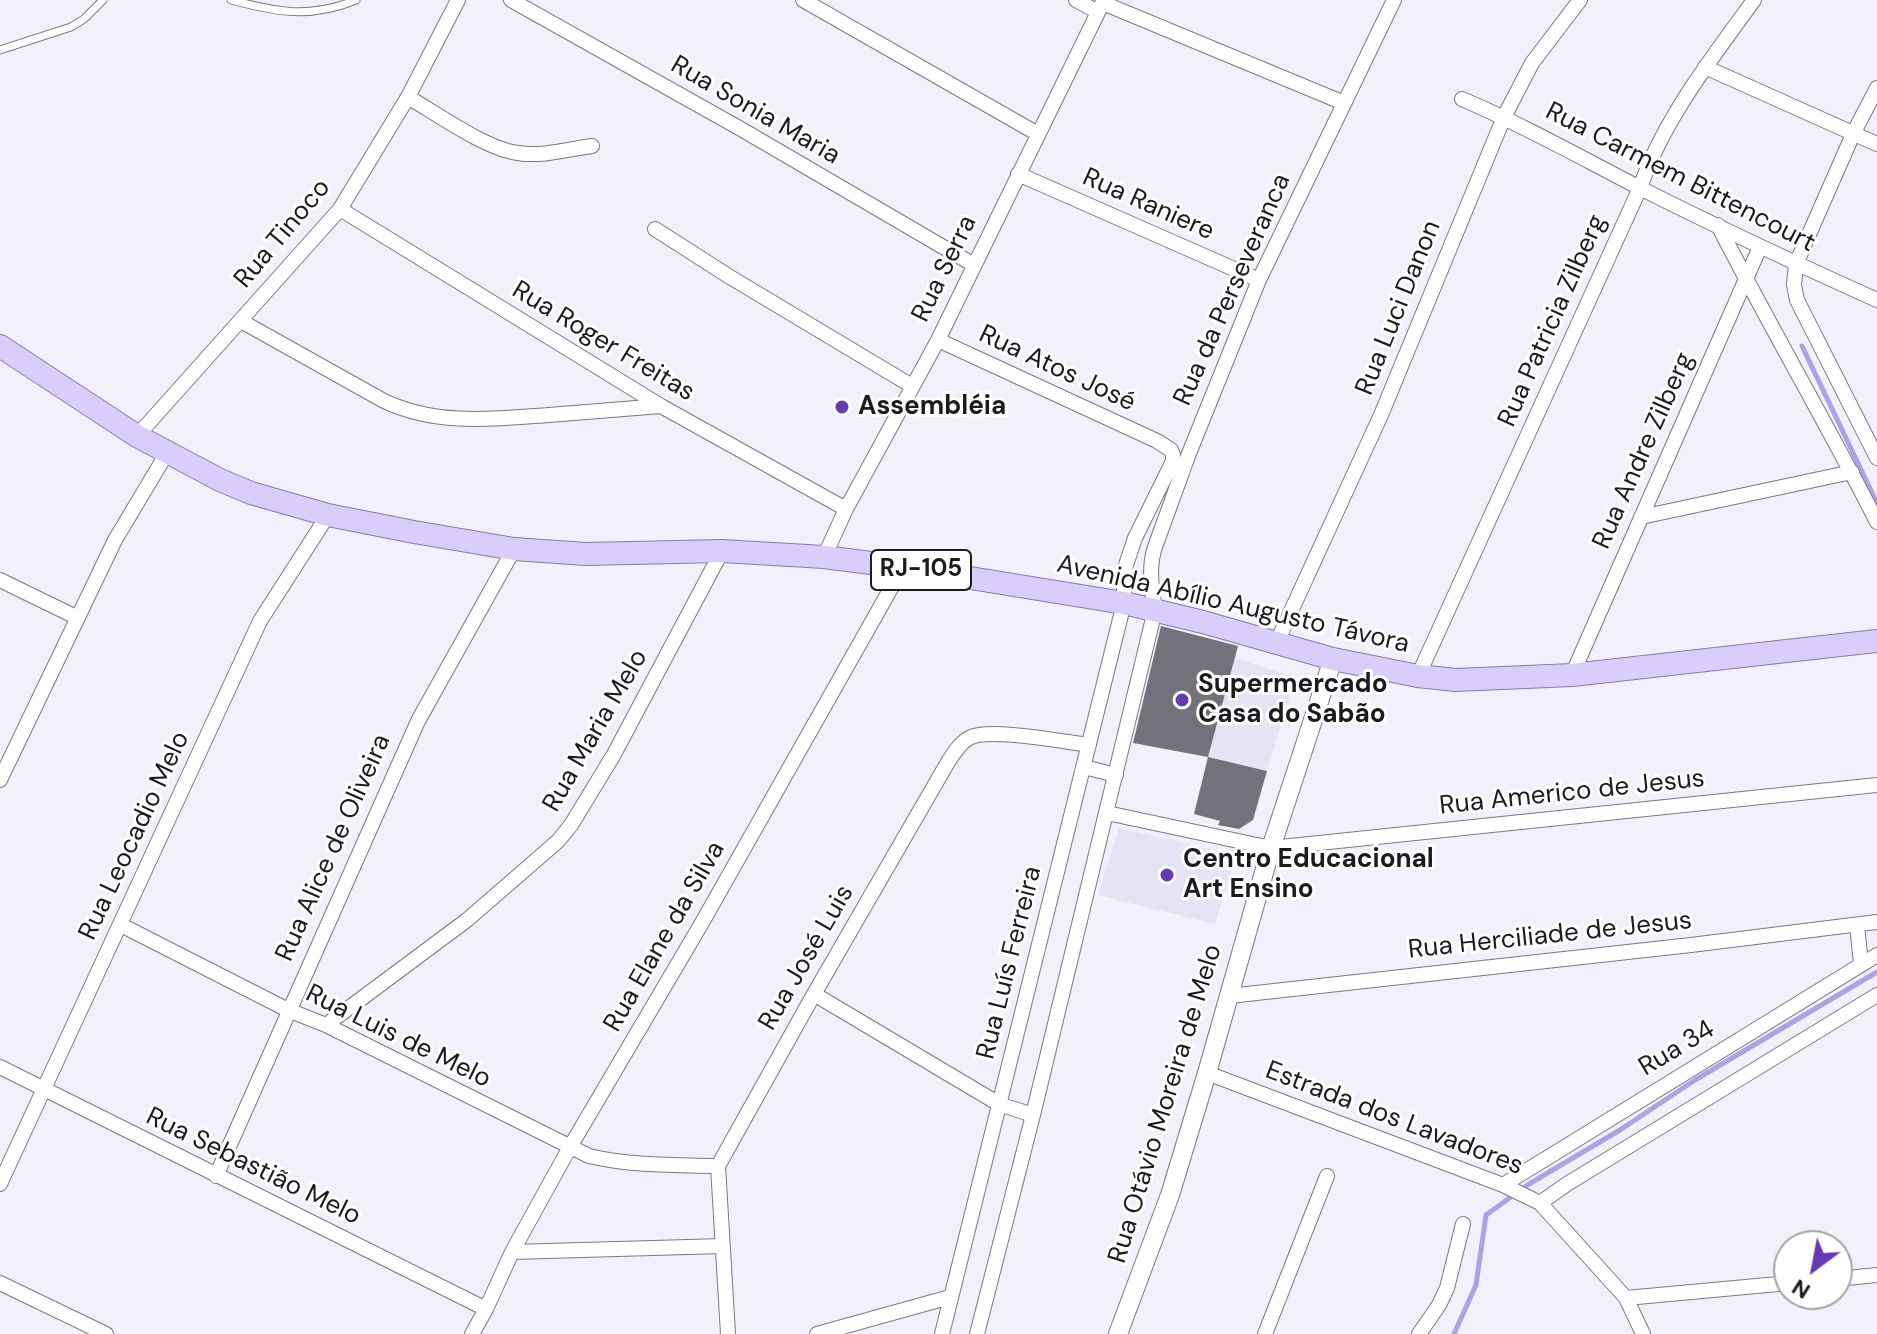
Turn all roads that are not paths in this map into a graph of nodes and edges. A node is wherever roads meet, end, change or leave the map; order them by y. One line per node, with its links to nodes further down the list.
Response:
1 (231, 0): 2 (lane)
2 (356, 0)
3 (458, 0): 15 (street, Rua Tinoco)
4 (511, 0): 30 (street, Rua Sonia Maria)
5 (803, 0): 20 (street)
6 (1076, 0): 11 (street)
7 (1394, 0): 17 (street, Rua da Perseveranca)
8 (1580, 0): 18 (street, Rua Luci Danon)
9 (1754, 0): 13 (street, Rua Patricia Zilberg)
10 (100, 2): 12 (lane)
11 (1101, 5): 17 (street); 20 (street, Rua Serra)
12 (0, 50)
13 (1705, 67): 19 (street); 24 (street, Rua Patricia Zilberg)
14 (1877, 88): 19 (street)
15 (408, 97): 22 (street); 25 (street, Rua Tinoco)
16 (1462, 99): 18 (street, Rua Carmem Bittencourt)
17 (1344, 103): 31 (street, Rua da Perseveranca)
18 (1504, 117): 24 (street, Rua Carmem Bittencourt); 57 (street, Rua Luci Danon)
19 (1854, 132): 21 (street); 29 (street)
20 (1038, 134): 23 (street, Rua Serra)
21 (1877, 144)
22 (592, 146)
23 (1018, 174): 30 (street, Rua Serra); 31 (street, Rua Raniere)
24 (1640, 188): 26 (street, Rua Carmem Bittencourt); 60 (street, Rua Patricia Zilberg)
25 (340, 209): 34 (street, Rua Tinoco); 38 (street, Rua Roger Freitas)
26 (1717, 225): 28 (street, Rua Carmem Bittencourt); 32 (street)
27 (655, 229): 37 (street)
28 (1760, 247): 29 (street, Rua Carmem Bittencourt); 32 (street, Rua Andre Zilberg)
29 (1796, 264): 33 (street, Rua Carmem Bittencourt); 42 (street)
30 (974, 265): 35 (street, Rua Serra)
31 (1259, 280): 54 (street, Rua da Perseveranca)
32 (1746, 281): 43 (street); 46 (street, Rua Andre Zilberg)
33 (1877, 300)
34 (241, 321): 38 (street); 39 (street, Rua Tinoco)
35 (938, 340): 37 (street, Rua Serra); 40 (street, Rua Atos José)
36 (0, 346): 39 (main road, Avenida Abílio Augusto Távora / RJ-105)
37 (912, 386): 44 (street, Rua Serra)
38 (661, 406): 44 (street, Rua Roger Freitas)
39 (137, 436): 41 (main road, Avenida Abílio Augusto Távora / RJ-105)
40 (1157, 441): 53 (street, Rua Luís Ferreira)
41 (167, 453): 45 (main road, Avenida Abílio Augusto Távora / RJ-105); 55 (street)
42 (1877, 458)
43 (1852, 472): 46 (street); 47 (street)
44 (846, 509): 50 (street, Rua Serra)
45 (328, 515): 48 (main road, Avenida Abílio Augusto Távora / RJ-105); 69 (street, Rua Leocadio Melo)
46 (1641, 517): 59 (street, Rua Andre Zilberg)
47 (1877, 522)
48 (514, 549): 49 (main road, Avenida Abílio Augusto Távora / RJ-105); 76 (street, Rua Alice de Oliveira)
49 (722, 551): 50 (main road, Avenida Abílio Augusto Távora / RJ-105); 77 (street, Rua Maria Melo)
50 (824, 557): 51 (main road, Avenida Abílio Augusto Távora / RJ-105)
51 (903, 567): 53 (main road, Avenida Abílio Augusto Távora / RJ-105); 83 (street, Rua Elane da Silva)
52 (0, 580): 55 (street)
53 (1124, 603): 54 (main road, Avenida Abílio Augusto Távora / RJ-105); 61 (street, Rua Luís Ferreira)
54 (1155, 610): 57 (main road, Avenida Abílio Augusto Távora / RJ-105); 63 (street)
55 (76, 617): 64 (street)
56 (1877, 641): 59 (main road, Avenida Abílio Augusto Távora / RJ-105)
57 (1276, 644): 58 (main road, Avenida Abílio Augusto Távora / RJ-105)
58 (1333, 659): 60 (main road, Avenida Abílio Augusto Távora / RJ-105); 67 (street, Rua Otávio Moreira de Melo)
59 (1572, 675): 60 (main road, Avenida Abílio Augusto Távora / RJ-105)
60 (1418, 676)
61 (1089, 745): 62 (street, Rua Luís Ferreira); 73 (street, Rua José Luis)
62 (1084, 767): 63 (street); 81 (street, Rua Luís Ferreira)
63 (1116, 775): 66 (street)
64 (0, 780)
65 (1877, 785): 67 (street, Rua Americo de Jesus)
66 (1107, 813): 67 (street, Rua Americo de Jesus); 82 (street)
67 (1271, 848): 75 (street, Rua Otávio Moreira de Melo)
68 (1877, 922): 70 (street, Rua Herciliade de Jesus)
69 (121, 925): 76 (street, Rua Luis de Melo); 80 (street, Rua Leocadio Melo)
70 (1857, 925): 72 (street); 75 (street, Rua Herciliade de Jesus)
71 (1877, 955): 72 (street, Rua 34)
72 (1861, 964): 88 (street, Rua 34)
73 (814, 994): 81 (street); 84 (street, Rua José Luis)
74 (1877, 995): 89 (street)
75 (1229, 996): 79 (street, Rua Otávio Moreira de Melo)
76 (288, 1010): 77 (street, Rua Luis de Melo); 85 (street, Rua Alice de Oliveira)
77 (326, 1025): 83 (street, Rua Luis de Melo)
78 (0, 1067): 80 (street, Rua Sebastião Melo)
79 (1207, 1073): 88 (street, Estrada dos Lavadores); 106 (street, Rua Otávio Moreira de Melo)
80 (44, 1089): 85 (street, Rua Sebastião Melo); 87 (street, Rua Leocadio Melo)
81 (999, 1104): 82 (street); 97 (street, Rua Luís Ferreira)
82 (1033, 1115): 105 (street)
83 (570, 1147): 84 (street); 92 (street, Rua Elane da Silva)
84 (718, 1166): 91 (street)
85 (216, 1176): 99 (street, Rua Sebastião Melo)
86 (1327, 1176): 107 (street)
87 (0, 1184)
88 (1507, 1187): 89 (street, Estrada dos Lavadores)
89 (1536, 1201): 98 (street, Estrada dos Lavadores)
90 (1463, 1224): 108 (street)
91 (723, 1246): 92 (street); 102 (street)
92 (512, 1252): 99 (street, Rua Elane da Silva)
93 (1877, 1275): 94 (street)
94 (1853, 1277)
95 (0, 1283): 100 (street)
96 (1773, 1284): 98 (street)
97 (950, 1297): 103 (street); 104 (street, Rua Luís Ferreira)
98 (1626, 1298): 109 (street, Estrada dos Lavadores)
99 (486, 1309): 101 (street, Rua Elane da Silva)
100 (106, 1334)
101 (472, 1334)
102 (728, 1334)
103 (817, 1334)
104 (942, 1334)
105 (977, 1334)
106 (1118, 1334)
107 (1265, 1334)
108 (1419, 1334)
109 (1643, 1334)

